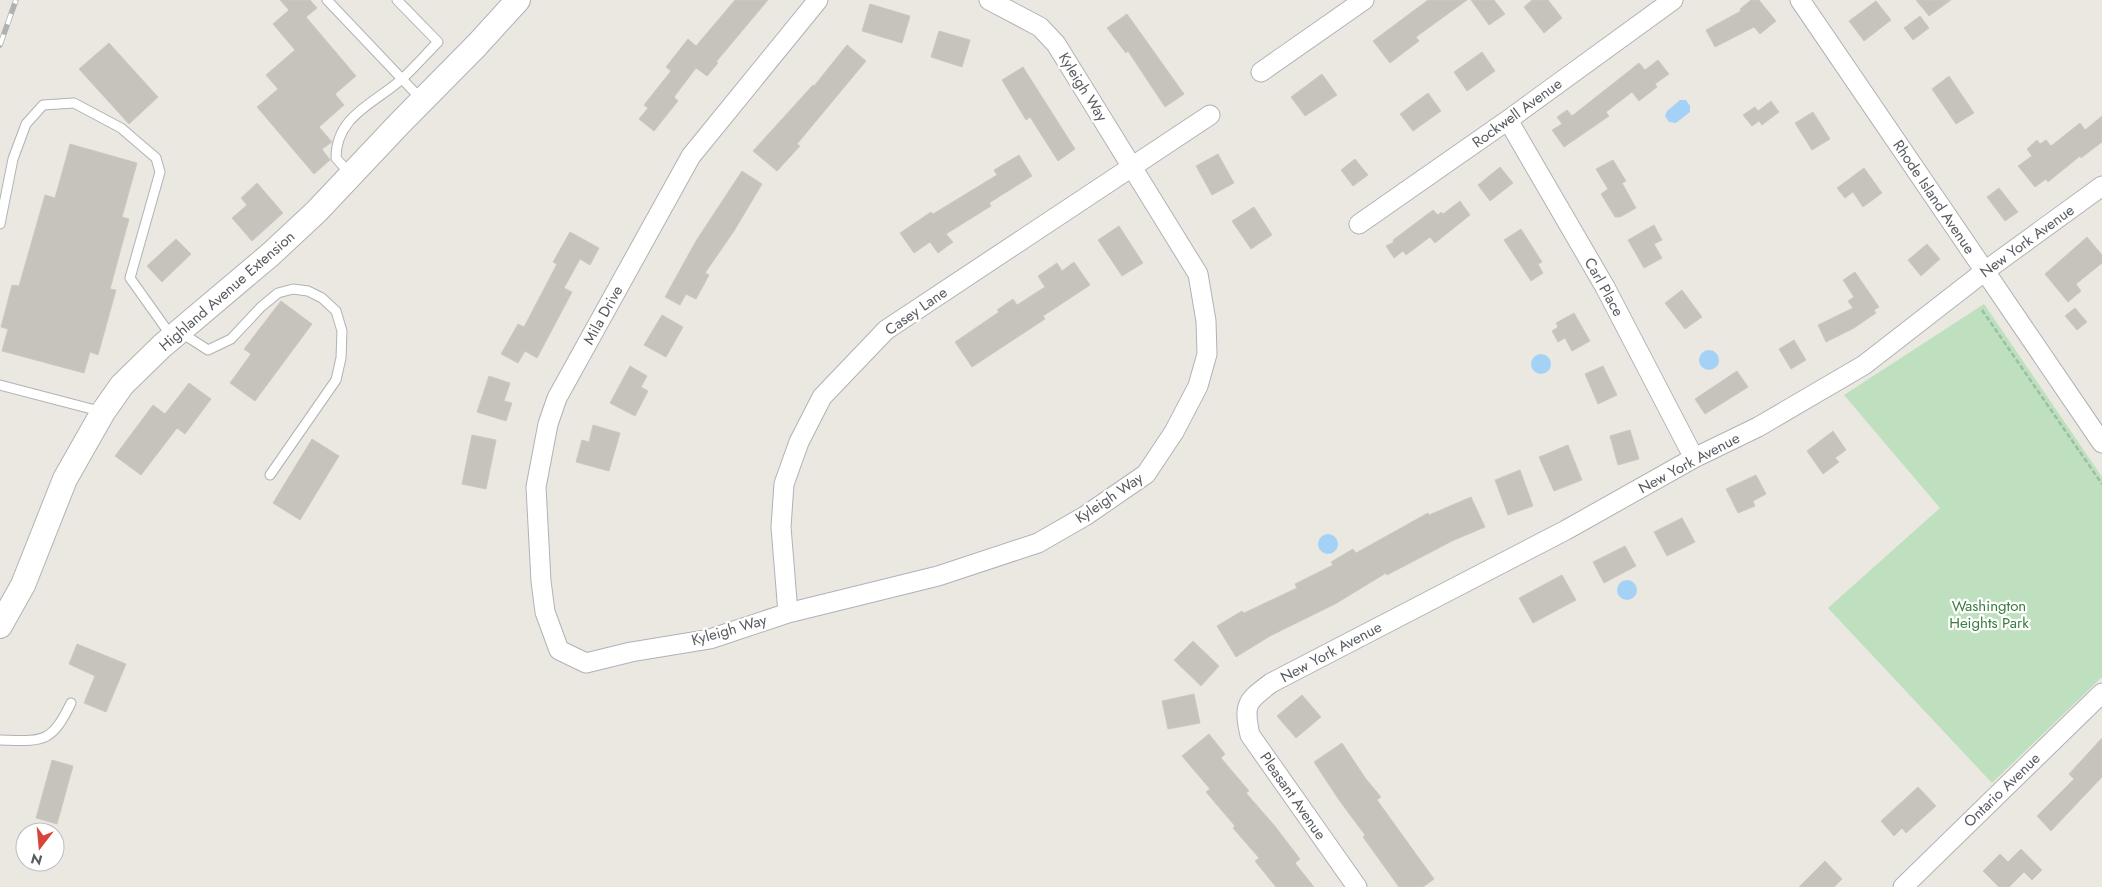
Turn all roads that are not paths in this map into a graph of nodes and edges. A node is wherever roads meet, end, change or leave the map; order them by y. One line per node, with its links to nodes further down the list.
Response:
1 (328, 0): 10 (lane)
2 (396, 0): 10 (lane)
3 (818, 0): 28 (street, Mila Drive)
4 (989, 0): 14 (street, Kyleigh Way)
5 (1364, 0): 9 (street)
6 (1673, 0): 13 (street, Rockwell Avenue)
7 (1800, 0): 19 (street, Rhode Island Avenue)
8 (509, 6): 11 (street, Highland Avenue Extension)
9 (1261, 72)
10 (402, 79): 11 (lane); 15 (lane)
11 (422, 100): 15 (street, Highland Avenue Extension)
12 (1210, 115): 14 (street, Casey Lane)
13 (1508, 120): 18 (street, Rockwell Avenue); 24 (street, Carl Place)
14 (1132, 168): 26 (street, Casey Lane); 26 (street, Kyleigh Way)
15 (351, 175): 20 (street, Highland Avenue Extension)
16 (2102, 186): 19 (street, New York Avenue)
17 (0, 224): 20 (lane)
18 (1359, 224)
19 (1985, 271): 23 (street, Rhode Island Avenue); 24 (street, New York Avenue)
20 (176, 335): 22 (street, Highland Avenue Extension); 25 (lane)
21 (0, 385): 22 (lane)
22 (103, 412): 27 (street, Highland Avenue Extension)
23 (2102, 443)
24 (1694, 458): 30 (street, New York Avenue)
25 (270, 475)
26 (788, 613): 28 (street, Kyleigh Way)
27 (0, 626)
28 (586, 663)
29 (2102, 693): 33 (street, Ontario Avenue)
30 (1251, 698): 34 (street, Pleasant Avenue)
31 (71, 703): 32 (lane)
32 (0, 740)
33 (1906, 886)
34 (1358, 887)

